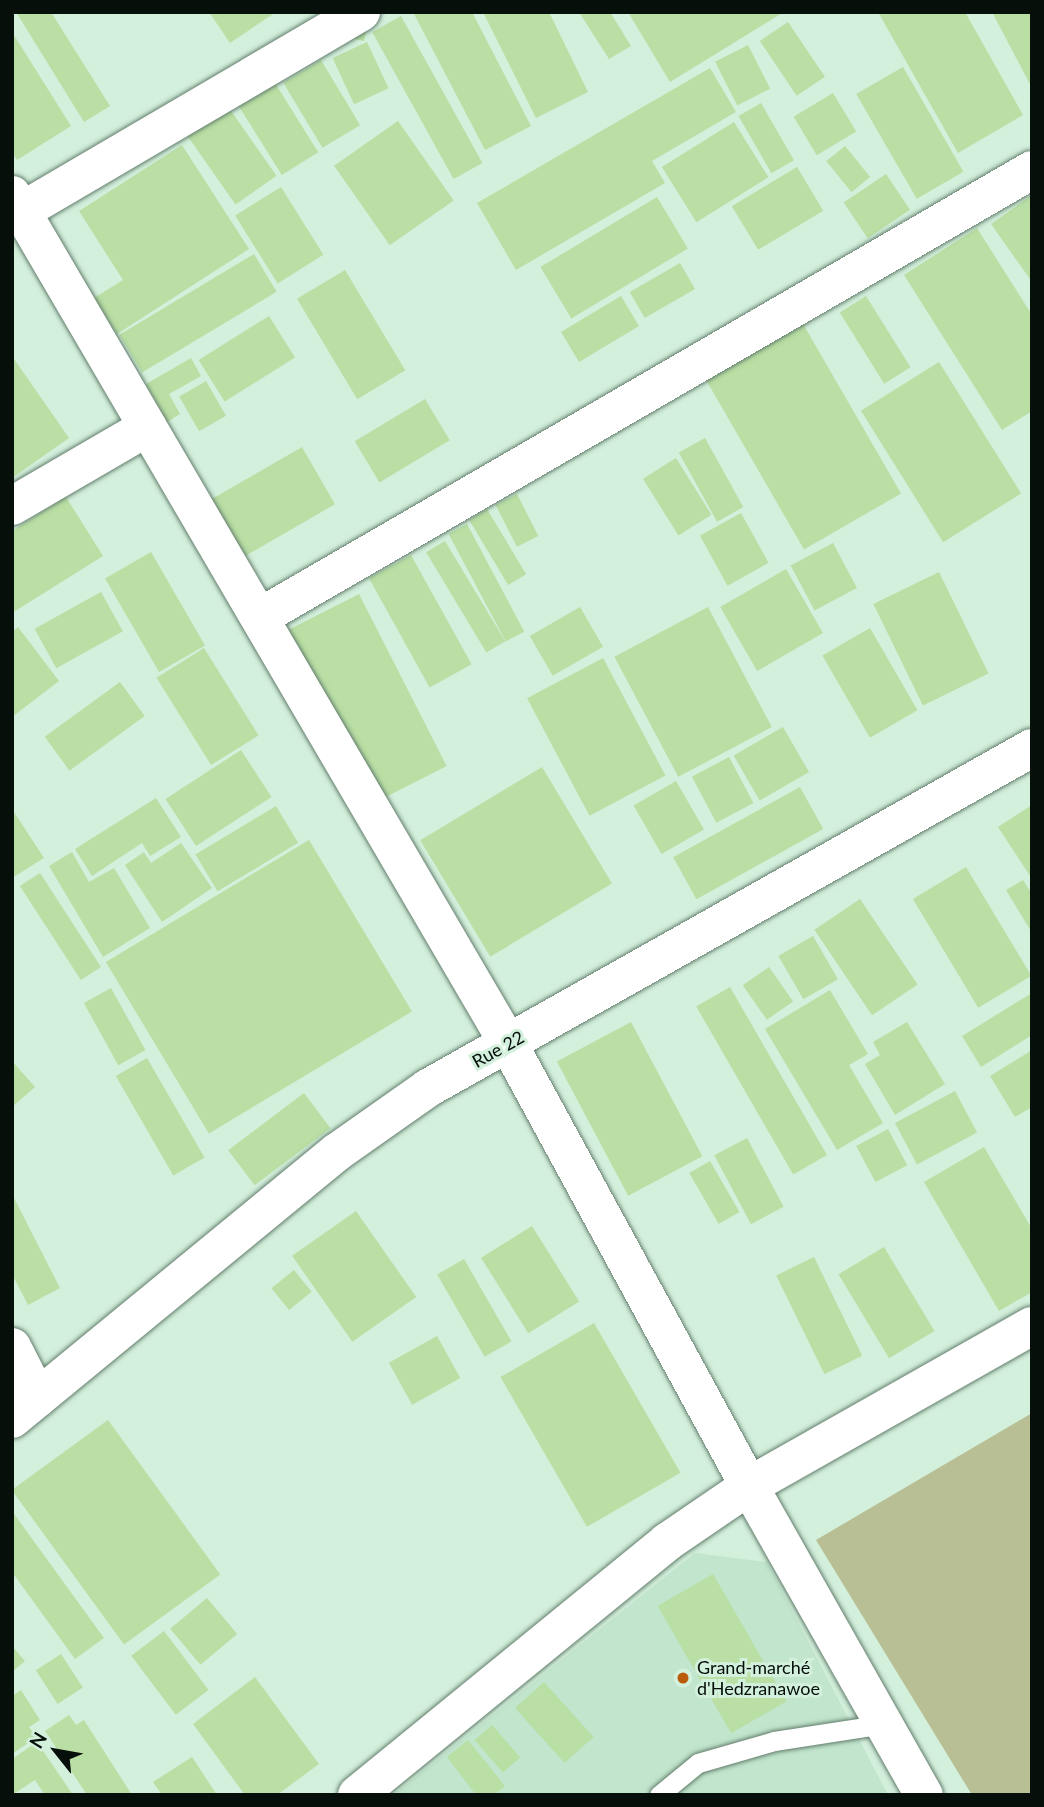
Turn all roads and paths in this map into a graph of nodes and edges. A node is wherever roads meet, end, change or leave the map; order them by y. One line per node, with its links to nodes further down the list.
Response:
1 (361, 12): 3 (street)
2 (1032, 170): 6 (street)
3 (17, 203): 4 (street)
4 (148, 427): 5 (street); 6 (street)
5 (12, 506)
6 (260, 617): 8 (street)
7 (1032, 748): 8 (street, Rue 22)
8 (508, 1043): 11 (street, Rue 22); 12 (street)
9 (1032, 1326): 12 (street)
10 (12, 1347): 11 (street)
11 (25, 1409)
12 (749, 1486): 13 (street); 14 (street)
13 (884, 1724): 15 (lane); 16 (street)
14 (357, 1795)
15 (659, 1795)
16 (924, 1795)

